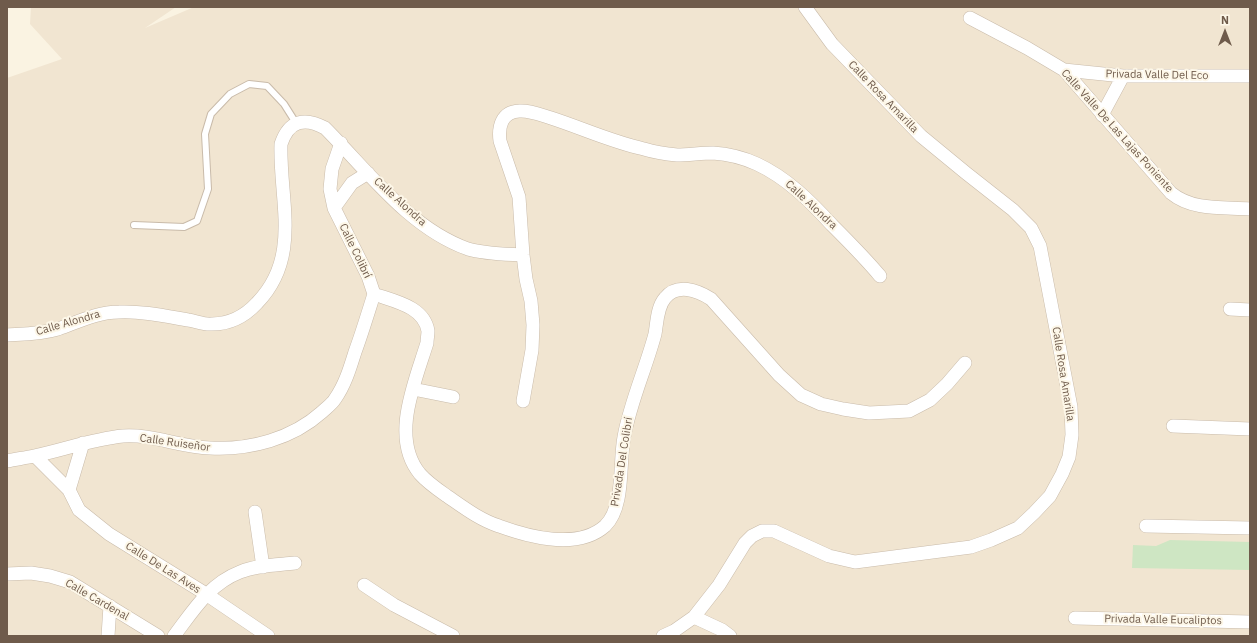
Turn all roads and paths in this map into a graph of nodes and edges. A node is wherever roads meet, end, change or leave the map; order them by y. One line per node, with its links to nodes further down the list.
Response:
1 (804, 7): 38 (street, Calle Rosa Amarilla)
2 (970, 18): 3 (street, Calle Valle De Las Lajas Poniente)
3 (1064, 70): 4 (street, Privada Valle Del Eco); 6 (street, Calle Valle De Las Lajas Poniente)
4 (1123, 76): 5 (street, Privada Valle Del Eco); 6 (street)
5 (1250, 76)
6 (1102, 115): 11 (street, Calle Valle De Las Lajas Poniente)
7 (296, 123): 8 (street, Calle Alondra); 12 (lane); 18 (street, Calle Alondra)
8 (341, 143): 9 (street, Calle Alondra); 10 (street, Calle Colibrí)
9 (368, 173): 10 (street); 13 (street, Calle Alondra)
10 (334, 208): 15 (street, Calle Colibrí)
11 (1250, 209)
12 (134, 225)
13 (523, 255): 14 (street, Calle Alondra); 22 (street)
14 (880, 276)
15 (374, 294): 20 (street, Privada Del Colibrí); 25 (street, Calle Ruiseñor)
16 (1230, 309): 17 (street)
17 (1250, 310)
18 (7, 335)
19 (965, 363): 20 (street, Privada Del Colibrí)
20 (413, 389): 21 (street)
21 (453, 397)
22 (523, 401)
23 (1173, 426): 24 (street)
24 (1250, 429)
25 (83, 444): 26 (street, Calle Ruiseñor); 28 (street)
26 (34, 456): 27 (street, Calle Ruiseñor); 28 (street, Calle De Las Aves)
27 (7, 461)
28 (69, 490): 36 (street, Calle De Las Aves)
29 (255, 512): 33 (street)
30 (1146, 526): 31 (street)
31 (1250, 528)
32 (295, 563): 33 (street)
33 (263, 567): 36 (street)
34 (7, 574): 37 (street, Calle Cardenal)
35 (364, 585): 45 (street)
36 (206, 594): 43 (street); 44 (street, Calle De Las Aves)
37 (110, 606): 41 (street); 42 (street, Calle Cardenal)
38 (694, 617): 46 (street, Calle Rosa Amarilla); 47 (street)
39 (1075, 618): 40 (street, Privada Valle Eucaliptos)
40 (1250, 622)
41 (108, 636)
42 (158, 636)
43 (174, 636)
44 (268, 636)
45 (453, 636)
46 (663, 636)
47 (730, 636)

